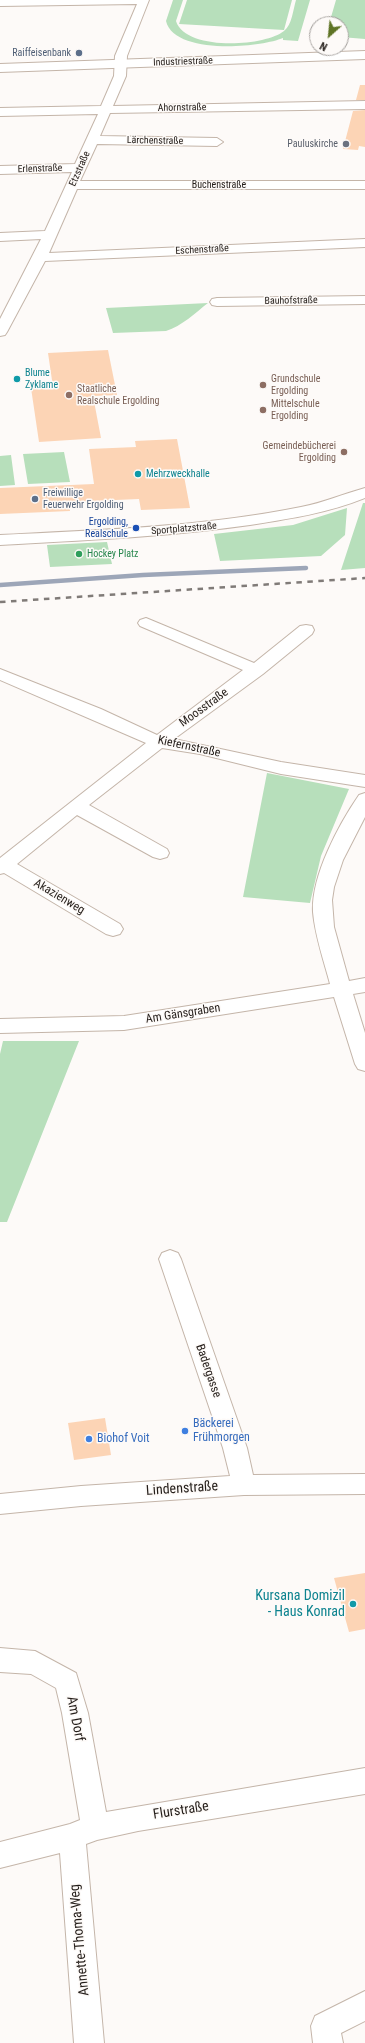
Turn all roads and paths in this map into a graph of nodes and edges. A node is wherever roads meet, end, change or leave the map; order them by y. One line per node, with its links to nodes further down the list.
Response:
1 (51, 1): 2 (street); 3 (street)
2 (144, 1): 5 (street, Etzstraße)
3 (0, 3)
4 (365, 55): 5 (street, Industriestraße)
5 (121, 65): 6 (street, Industriestraße); 8 (street, Etzstraße)
6 (0, 68)
7 (365, 105): 8 (street, Ahornstraße)
8 (106, 109): 9 (street, Ahornstraße); 10 (street, Etzstraße)
9 (0, 112)
10 (93, 140): 11 (street, Lärchenstraße); 12 (street, Etzstraße)
11 (217, 142)
12 (80, 168): 13 (street, Erlenstraße); 14 (street, Etzstraße)
13 (0, 170)
14 (73, 185): 15 (street, Buchenstraße); 16 (street, Etzstraße)
15 (365, 185)
16 (50, 235): 17 (street); 19 (street, Etzstraße)
17 (0, 237)
18 (365, 243): 19 (street, Eschenstraße)
19 (40, 257): 22 (street, Etzstraße)
20 (365, 300): 21 (street, Bauhofstraße)
21 (217, 302)
22 (6, 306): 23 (street, Etzstraße)
23 (0, 332)
24 (365, 493): 25 (street, Sportplatzstraße)
25 (0, 540)
26 (146, 623): 28 (street)
27 (306, 630): 28 (street, Moosstraße)
28 (257, 670): 30 (street, Moosstraße)
29 (0, 674): 30 (street, Kiefernstraße)
30 (159, 742): 31 (street, Kiefernstraße); 33 (street, Moosstraße)
31 (365, 781)
32 (365, 799): 38 (street)
33 (76, 806): 34 (street); 35 (street, Moosstraße)
34 (160, 853)
35 (2, 867): 36 (street, Akazienweg)
36 (113, 929)
37 (365, 985): 38 (street, Am Gänsgraben)
38 (340, 989): 39 (street, Am Gänsgraben); 40 (street)
39 (0, 1026)
40 (365, 1064)
41 (170, 1259): 43 (street, Badergasse)
42 (365, 1484): 43 (street, Lindenstraße)
43 (244, 1485): 44 (street, Lindenstraße)
44 (0, 1504)
45 (0, 1660): 47 (street, Am Dorf)
46 (365, 1781): 47 (street, Flurstraße)
47 (84, 1832): 48 (street, Flurstraße); 50 (street, Annette-Thoma-Weg)
48 (0, 1855)
49 (365, 2005): 51 (street)
50 (89, 2043)
51 (328, 2043)

